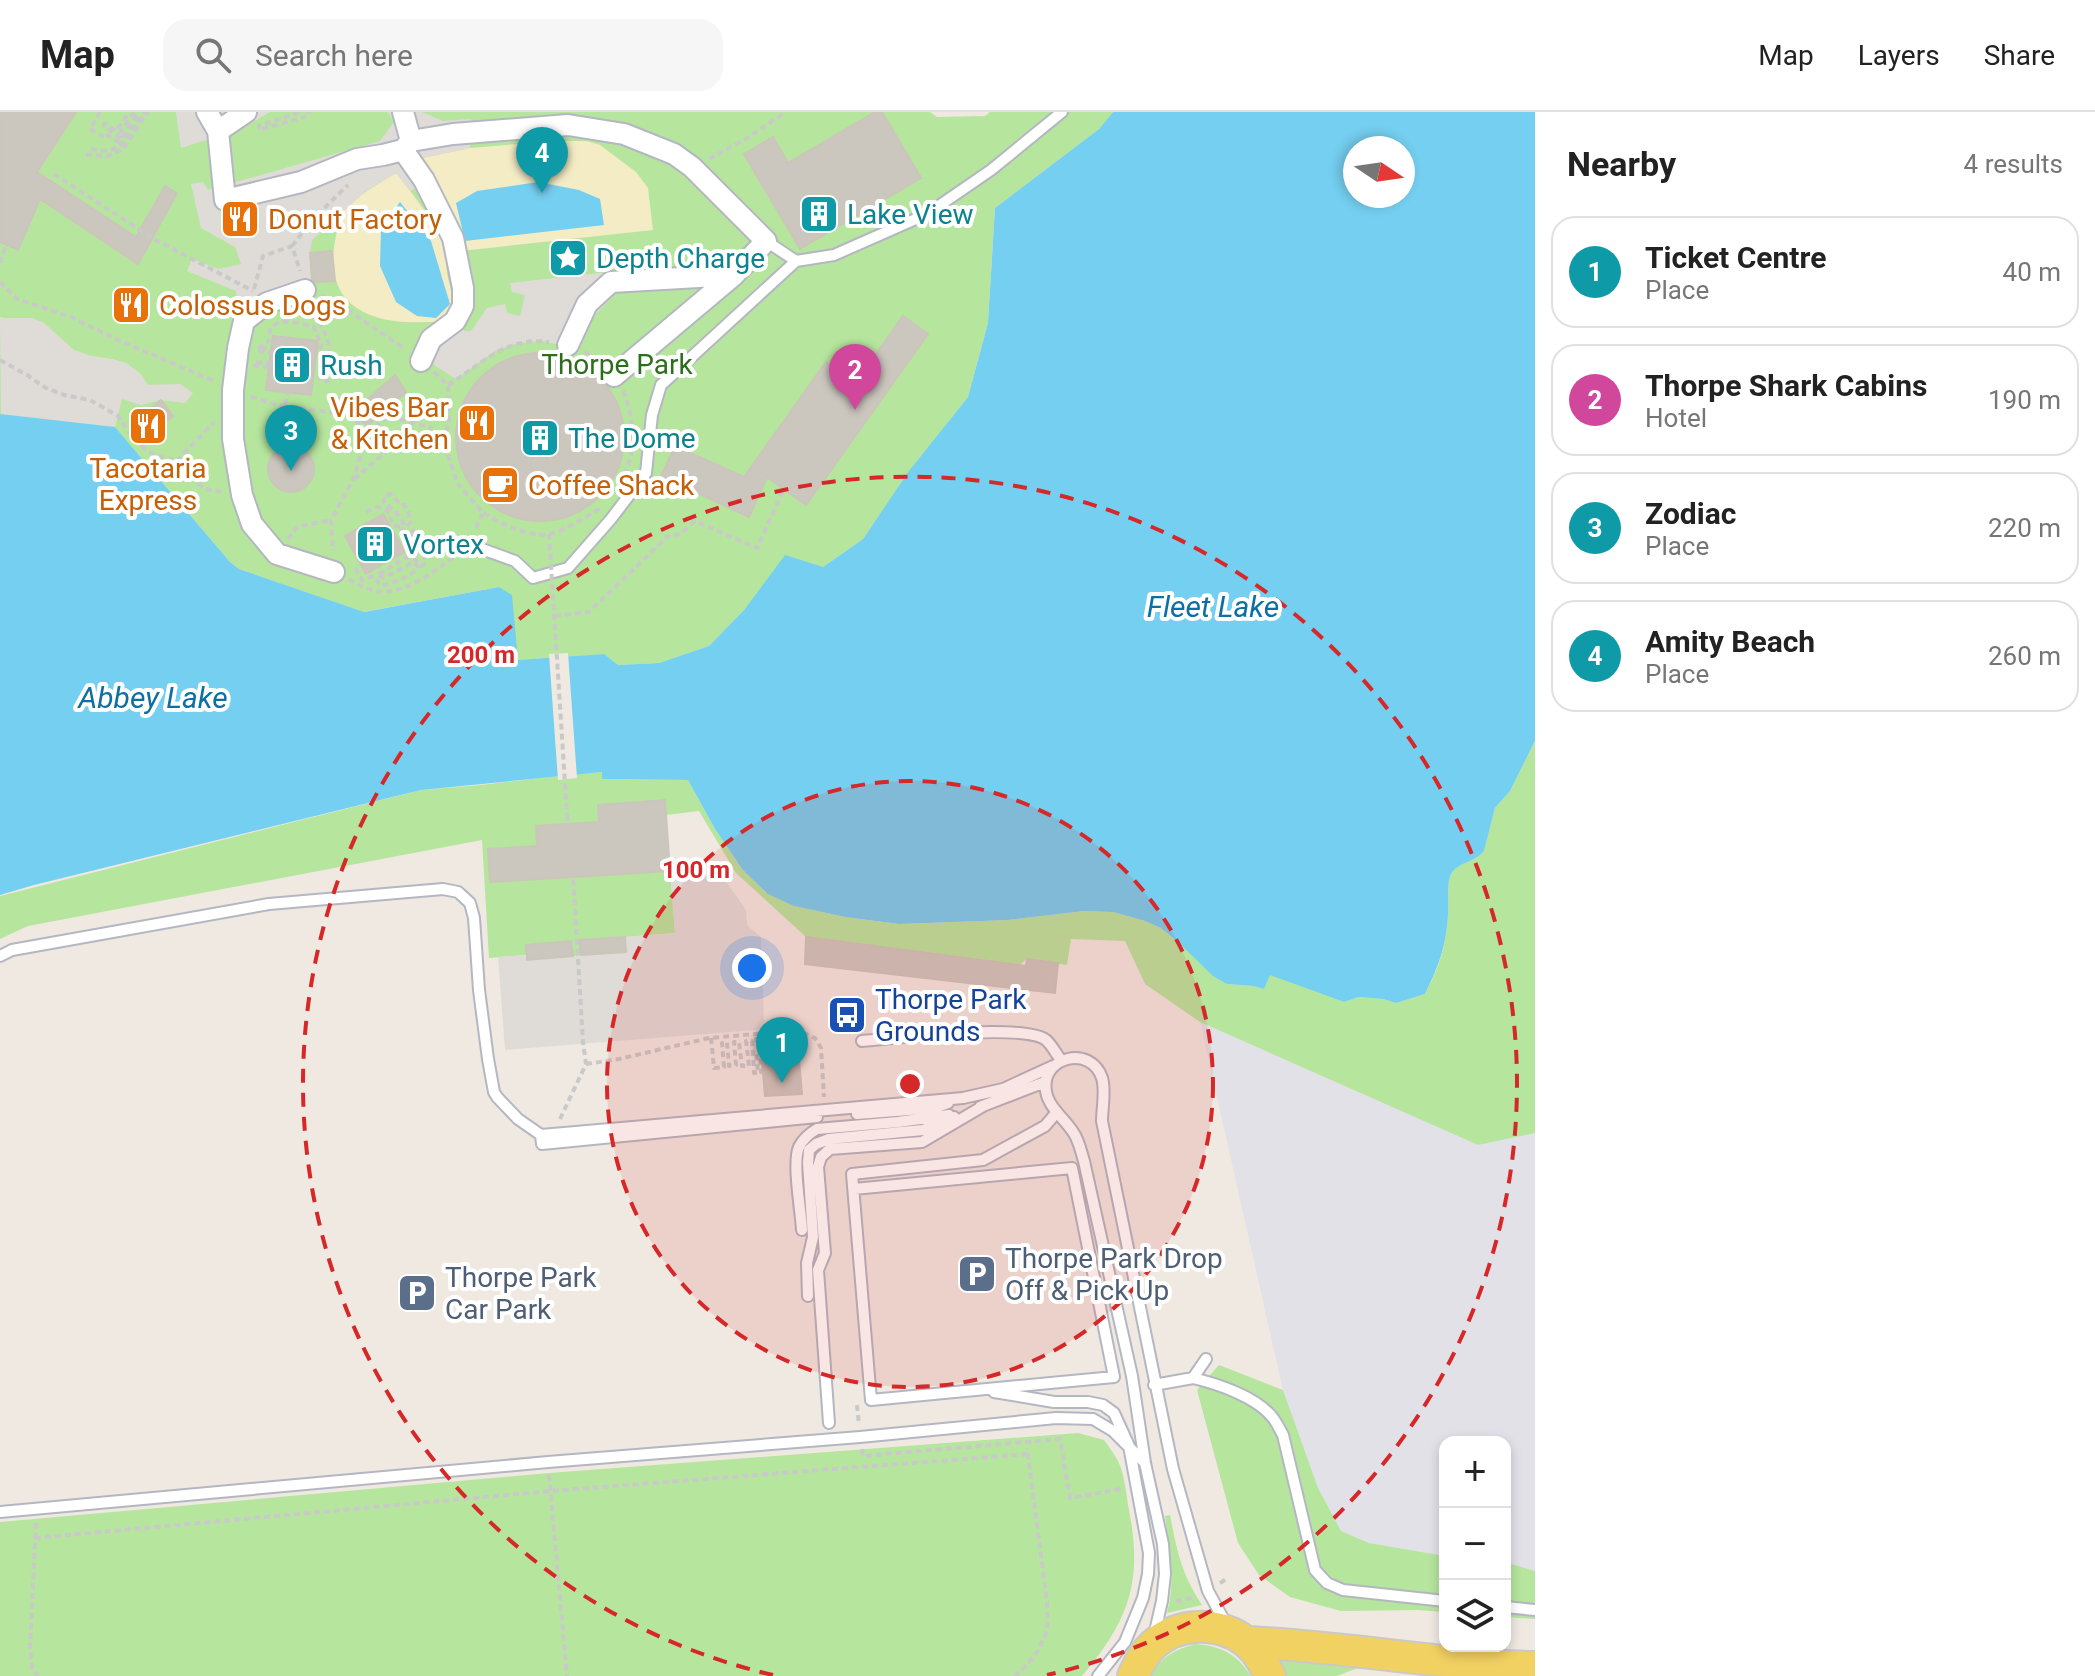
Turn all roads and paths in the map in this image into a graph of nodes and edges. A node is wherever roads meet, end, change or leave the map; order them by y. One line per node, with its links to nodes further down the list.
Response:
1 (100, 112): 2 (path)
2 (139, 112): 2 (path); 12 (path); 13 (path)
3 (207, 112): 10 (street)
4 (246, 112): 10 (street)
5 (299, 112): 6 (path)
6 (310, 112)
7 (403, 112): 11 (street)
8 (786, 112): 14 (path)
9 (1062, 112): 20 (lane)
10 (218, 131): 11 (street)
11 (407, 145): 14 (street); 32 (street)
12 (91, 149)
13 (86, 155)
14 (692, 167): 17 (street)
15 (54, 174): 25 (path)
16 (349, 184): 19 (path)
17 (766, 241): 20 (lane); 22 (street)
18 (6, 245): 21 (path)
19 (292, 246): 24 (path); 25 (path)
20 (796, 261): 53 (lane)
21 (0, 263)
22 (734, 275): 28 (street); 35 (street)
23 (0, 282): 38 (path)
24 (305, 290): 25 (street); 32 (path)
25 (260, 297): 33 (street)
26 (301, 313): 29 (path)
27 (255, 339): 33 (path)
28 (568, 345): 35 (path); 36 (path)
29 (258, 350): 30 (path); 33 (path)
30 (271, 351)
31 (0, 360): 43 (path)
32 (421, 361): 36 (path)
33 (246, 362): 34 (path); 38 (street)
34 (269, 365)
35 (614, 376): 44 (path)
36 (448, 385): 42 (path)
37 (288, 392): 39 (path)
38 (233, 395): 39 (path); 43 (path); 47 (street)
39 (285, 406): 41 (path)
40 (432, 428): 41 (path)
41 (367, 434): 45 (path)
42 (444, 442): 45 (path); 50 (path)
43 (177, 461): 47 (path)
44 (622, 479)
45 (353, 480): 51 (path)
46 (783, 491): 56 (path)
47 (242, 495): 54 (street)
48 (602, 506): 52 (path)
49 (365, 512): 55 (path)
50 (483, 513): 52 (path); 53 (path)
51 (331, 520): 54 (path); 55 (path)
52 (549, 534): 56 (path, bridge)
53 (468, 544): 55 (path)
54 (277, 554): 55 (street)
55 (334, 572)
56 (555, 616): 57 (path, bridge)
57 (568, 824)
58 (573, 876): 65 (path)
59 (0, 956): 74 (lane)
60 (768, 1033): 61 (path); 63 (path); 69 (path)
61 (711, 1038): 65 (path); 66 (path)
62 (862, 1041): 64 (lane)
63 (768, 1050)
64 (1057, 1063): 67 (lane); 68 (lane); 80 (lane)
65 (586, 1064): 73 (path)
66 (763, 1072)
67 (1045, 1082): 70 (lane); 71 (lane)
68 (963, 1098): 73 (lane); 74 (lane)
69 (824, 1099)
70 (985, 1105): 72 (lane); 82 (lane)
71 (1057, 1112): 75 (lane); 88 (lane)
72 (963, 1113): 76 (lane); 77 (lane)
73 (558, 1133): 74 (lane)
74 (541, 1140)
75 (854, 1189): 81 (lane); 81 (lane)
76 (802, 1230)
77 (808, 1296)
78 (1206, 1359): 79 (lane)
79 (1193, 1378): 80 (lane); 97 (lane)
80 (1154, 1385): 101 (lane)
81 (980, 1389): 84 (lane)
82 (829, 1423)
83 (860, 1437): 84 (lane); 87 (lane); 89 (path)
84 (1129, 1446): 88 (lane); 108 (lane)
85 (1027, 1448): 86 (path)
86 (1028, 1454): 90 (path); 107 (path)
87 (548, 1462): 90 (path); 91 (lane)
88 (1145, 1463): 102 (lane)
89 (1121, 1489)
90 (550, 1491): 93 (path); 106 (path)
91 (36, 1509): 92 (lane); 93 (path)
92 (0, 1512)
93 (35, 1538): 105 (path)
94 (1228, 1578): 95 (path)
95 (1220, 1583)
96 (1196, 1597): 98 (path)
97 (1439, 1600)
98 (1170, 1602)
99 (1511, 1608): 100 (lane)
100 (1535, 1610)
101 (1238, 1637): 102 (main road); 103 (main road); 110 (main road)
102 (1151, 1646): 109 (main road)
103 (1497, 1667): 104 (main road); 111 (main road)
104 (1535, 1667)
105 (38, 1676)
106 (567, 1676)
107 (1014, 1676)
108 (1098, 1676)
109 (1133, 1676)
110 (1270, 1676)
111 (1404, 1676)

